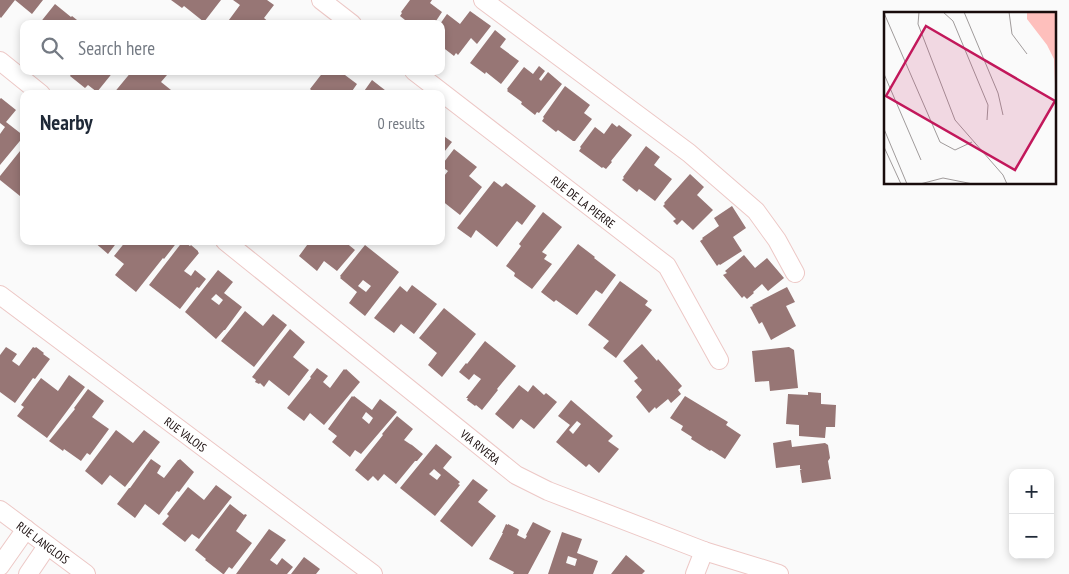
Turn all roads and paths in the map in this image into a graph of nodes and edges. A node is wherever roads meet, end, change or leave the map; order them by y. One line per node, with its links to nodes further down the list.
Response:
1 (322, 0): 3 (street)
2 (483, 0): 10 (street)
3 (347, 20)
4 (0, 61): 6 (street)
5 (419, 75): 7 (street, RUE DE LA PIERRE)
6 (36, 90)
7 (439, 90)
8 (445, 95): 12 (street, RUE DE LA PIERRE)
9 (230, 245): 16 (street, VIA RIVERA)
10 (795, 273)
11 (0, 295): 20 (street, RUE VALOIS)
12 (719, 360)
13 (0, 510): 14 (street, RUE LANGLOIS)
14 (26, 529): 15 (street, RUE LANGLOIS); 17 (street)
15 (47, 546): 18 (street); 19 (street, RUE LANGLOIS)
16 (704, 551): 21 (street); 22 (street, VIA RIVERA)
17 (0, 566)
18 (28, 574)
19 (86, 574)
20 (373, 574)
21 (695, 574)
22 (778, 574)

